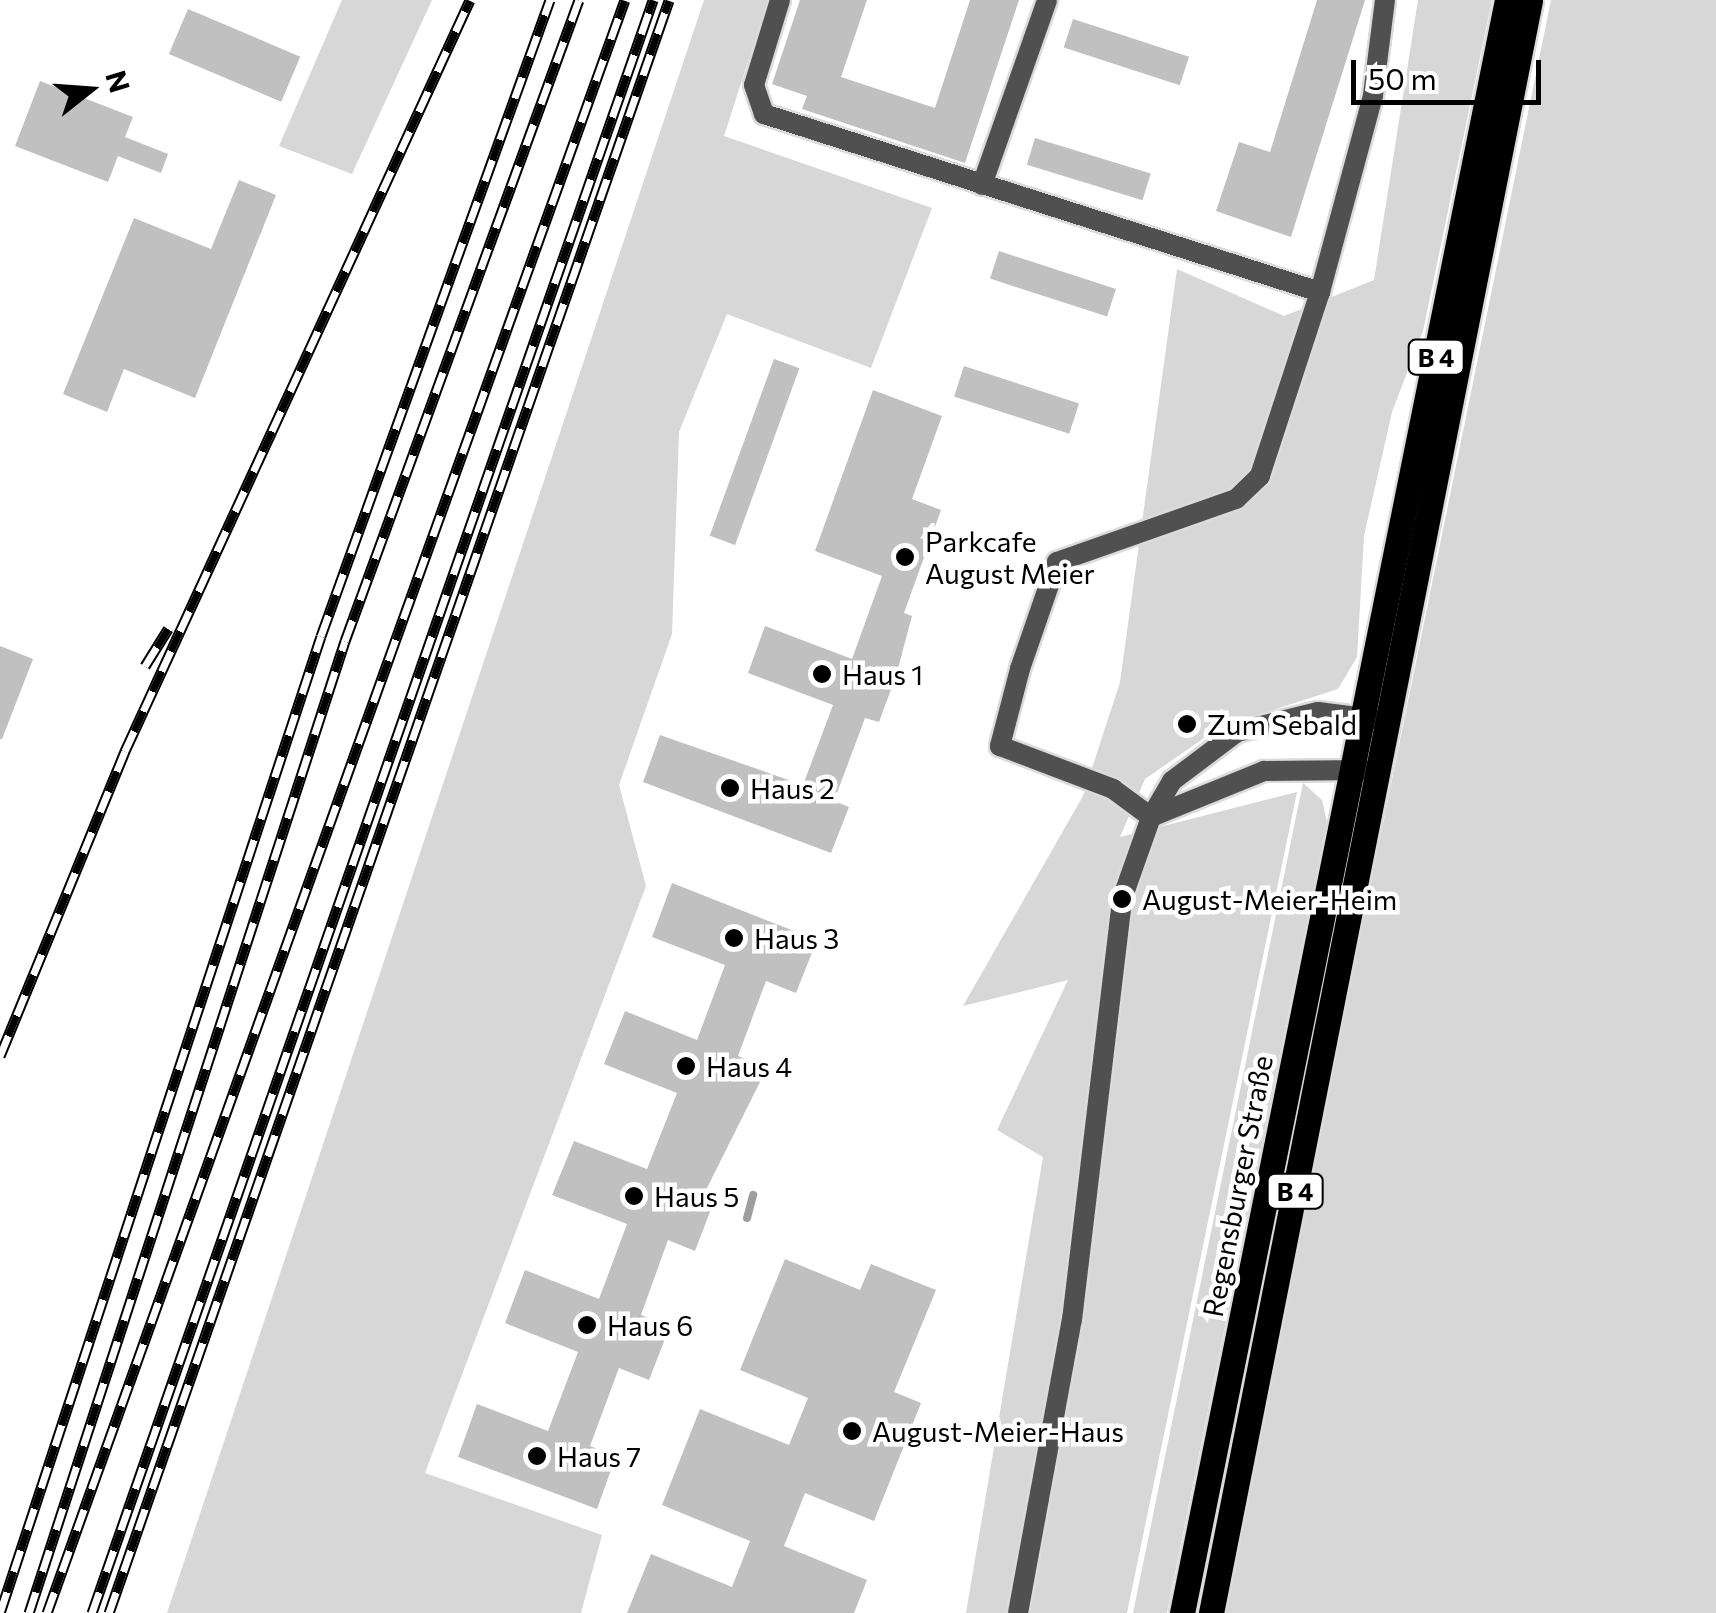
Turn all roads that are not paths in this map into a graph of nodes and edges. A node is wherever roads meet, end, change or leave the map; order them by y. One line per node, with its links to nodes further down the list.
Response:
1 (780, 0): 6 (street)
2 (1047, 0): 6 (street)
3 (1386, 0): 7 (street)
4 (1507, 0): 8 (main road, Regensburger Straße / B 4)
5 (1530, 0): 9 (main road, B 4)
6 (982, 185): 7 (street)
7 (1320, 292): 12 (street)
8 (1363, 714): 9 (street); 11 (main road, Regensburger Straße / B 4); 12 (street)
9 (1387, 727): 10 (main road, B 4)
10 (1379, 769): 11 (street); 15 (main road, B 4)
11 (1352, 770): 12 (street); 14 (main road, Regensburger Straße / B 4)
12 (1151, 817): 13 (street)
13 (1018, 1613)
14 (1182, 1613)
15 (1211, 1613)

